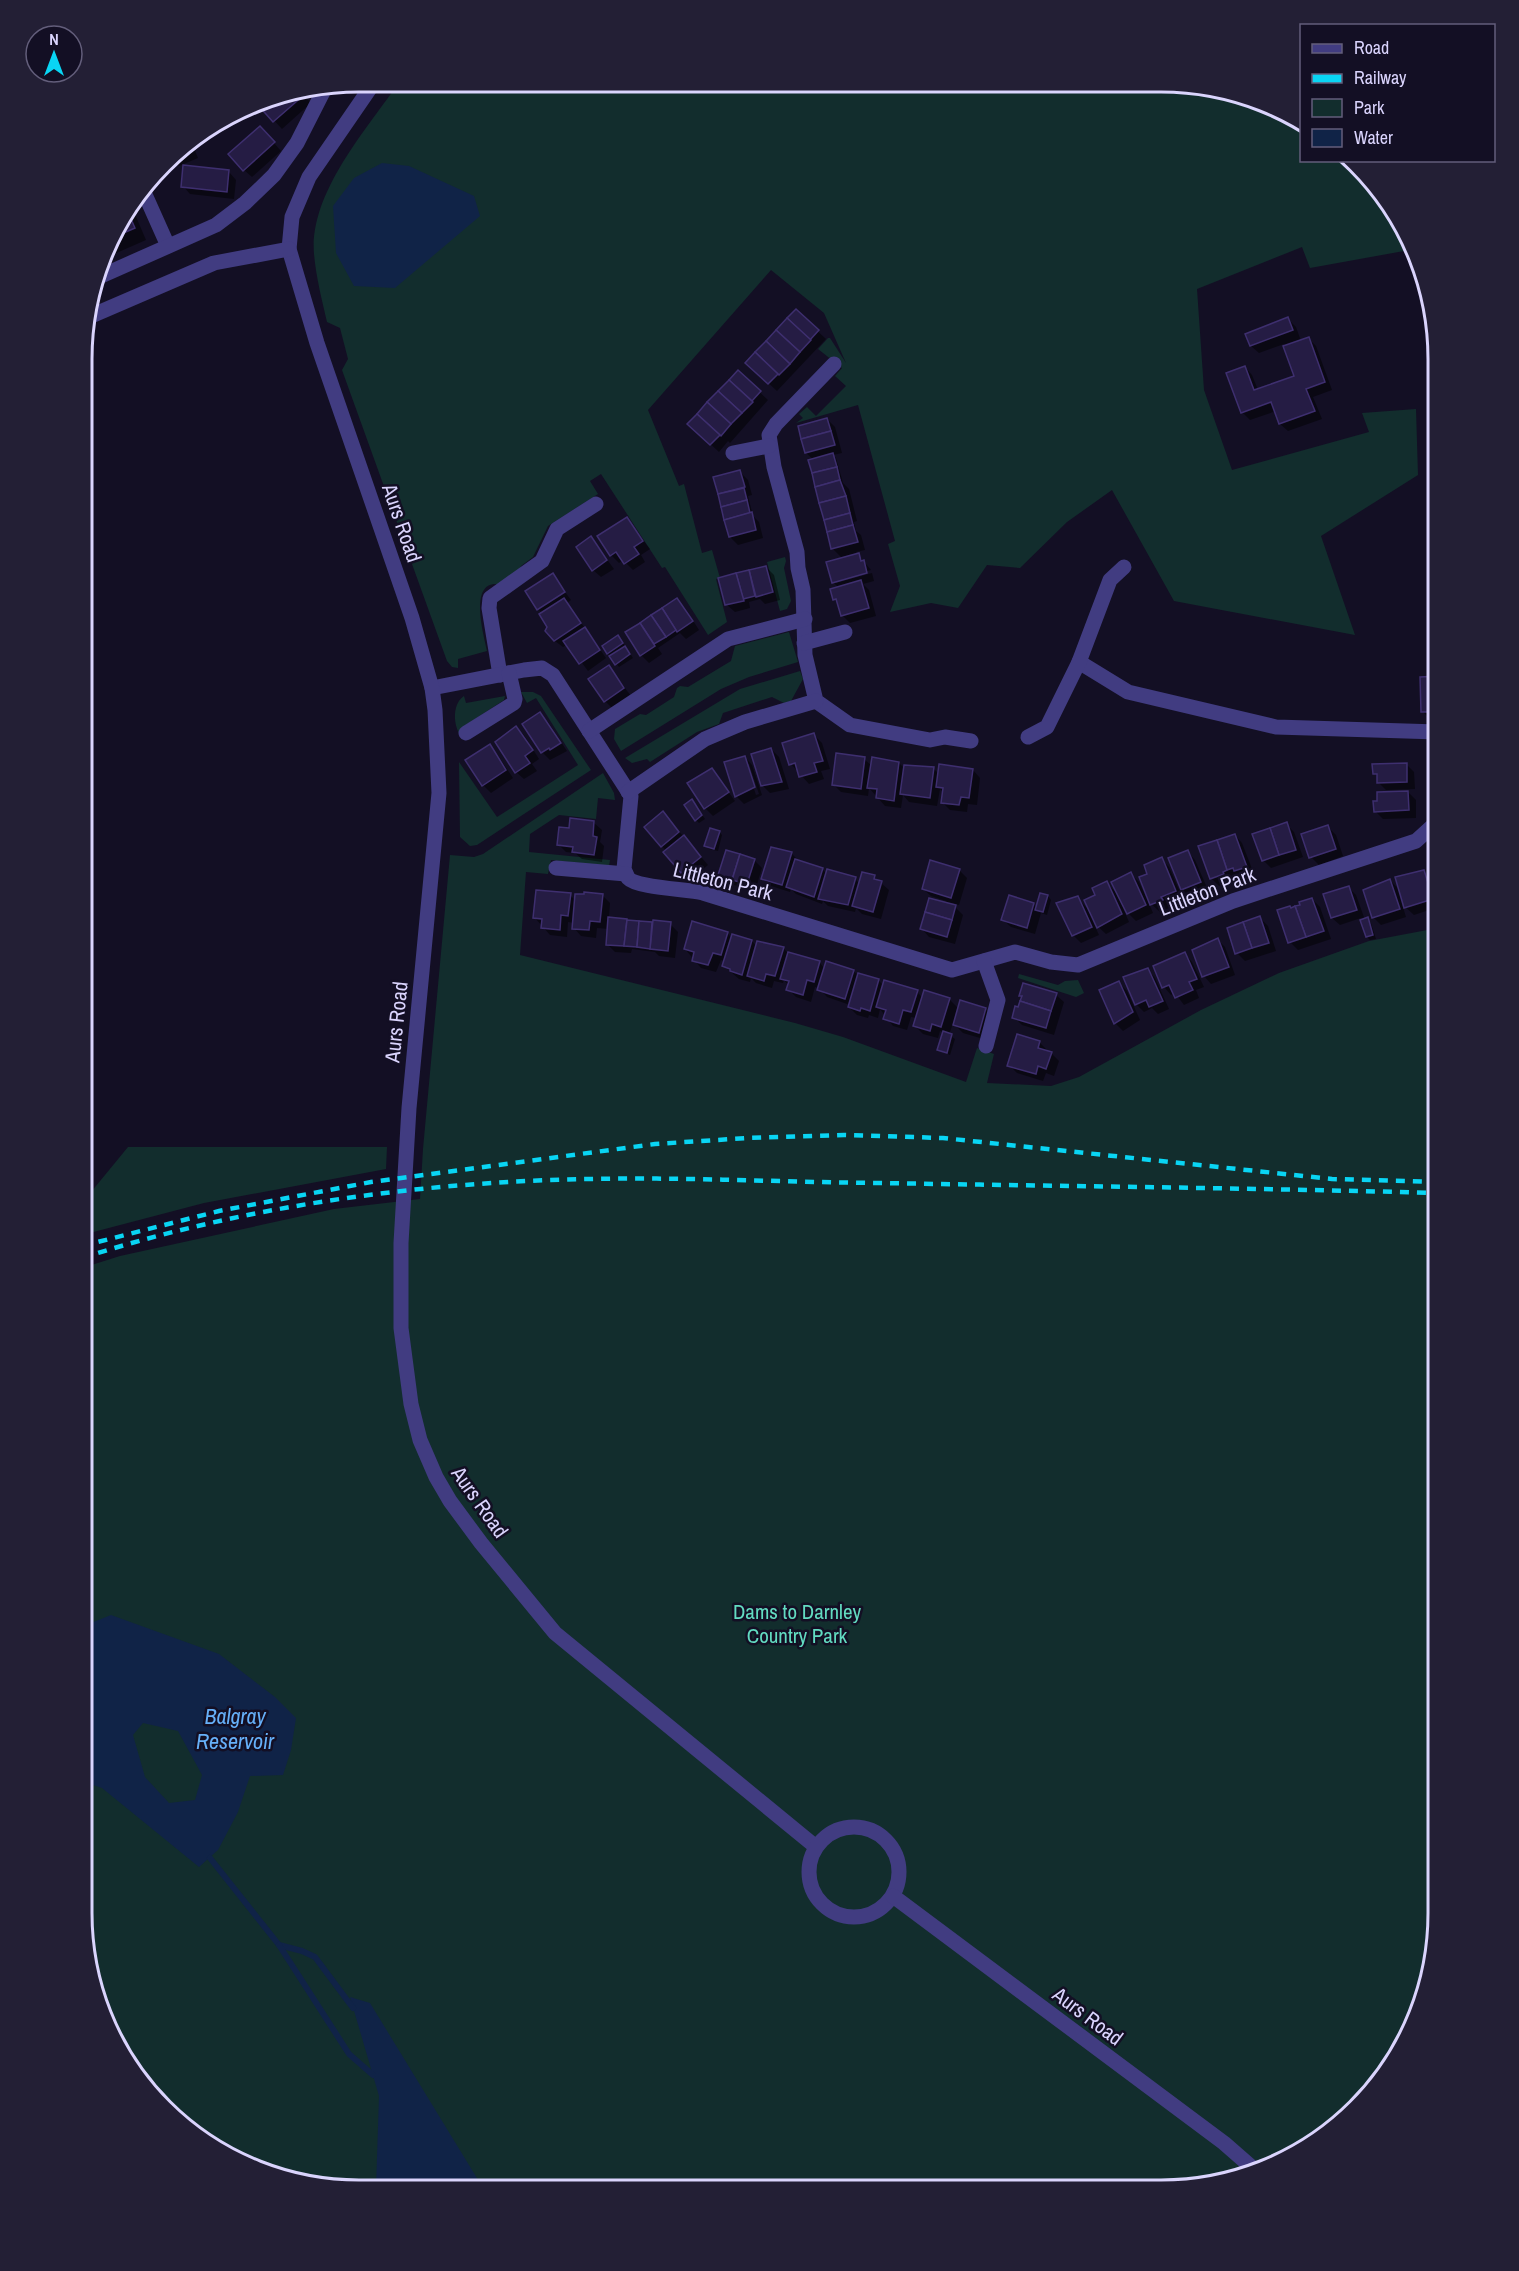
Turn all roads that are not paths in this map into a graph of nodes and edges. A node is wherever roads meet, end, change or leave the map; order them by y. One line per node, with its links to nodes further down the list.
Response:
1 (367, 92): 5 (street, Aurs Road)
2 (323, 94): 4 (street)
3 (146, 197): 4 (street)
4 (168, 246): 6 (street)
5 (289, 249): 7 (street); 18 (street, Aurs Road)
6 (106, 274)
7 (96, 314)
8 (834, 364): 9 (street)
9 (769, 446): 10 (street); 13 (street)
10 (733, 453)
11 (596, 504): 17 (street)
12 (1124, 567): 16 (street)
13 (805, 620): 15 (street); 20 (street)
14 (844, 632): 15 (street)
15 (804, 644): 19 (street)
16 (1079, 662): 21 (street); 23 (street)
17 (504, 674): 18 (street); 20 (street); 22 (street)
18 (432, 688): 31 (street, Aurs Road)
19 (816, 701): 24 (street); 25 (street)
20 (589, 731): 25 (street)
21 (1428, 732)
22 (466, 733)
23 (1028, 737)
24 (971, 741)
25 (628, 792): 28 (street)
26 (1428, 830): 29 (street, Littleton Park)
27 (556, 868): 28 (street, Littleton Park)
28 (626, 874): 29 (street, Littleton Park)
29 (984, 961): 30 (street)
30 (986, 1046)
31 (816, 1847): 32 (street); 32 (street)
32 (892, 1896): 33 (street, Aurs Road)
33 (1248, 2164)

